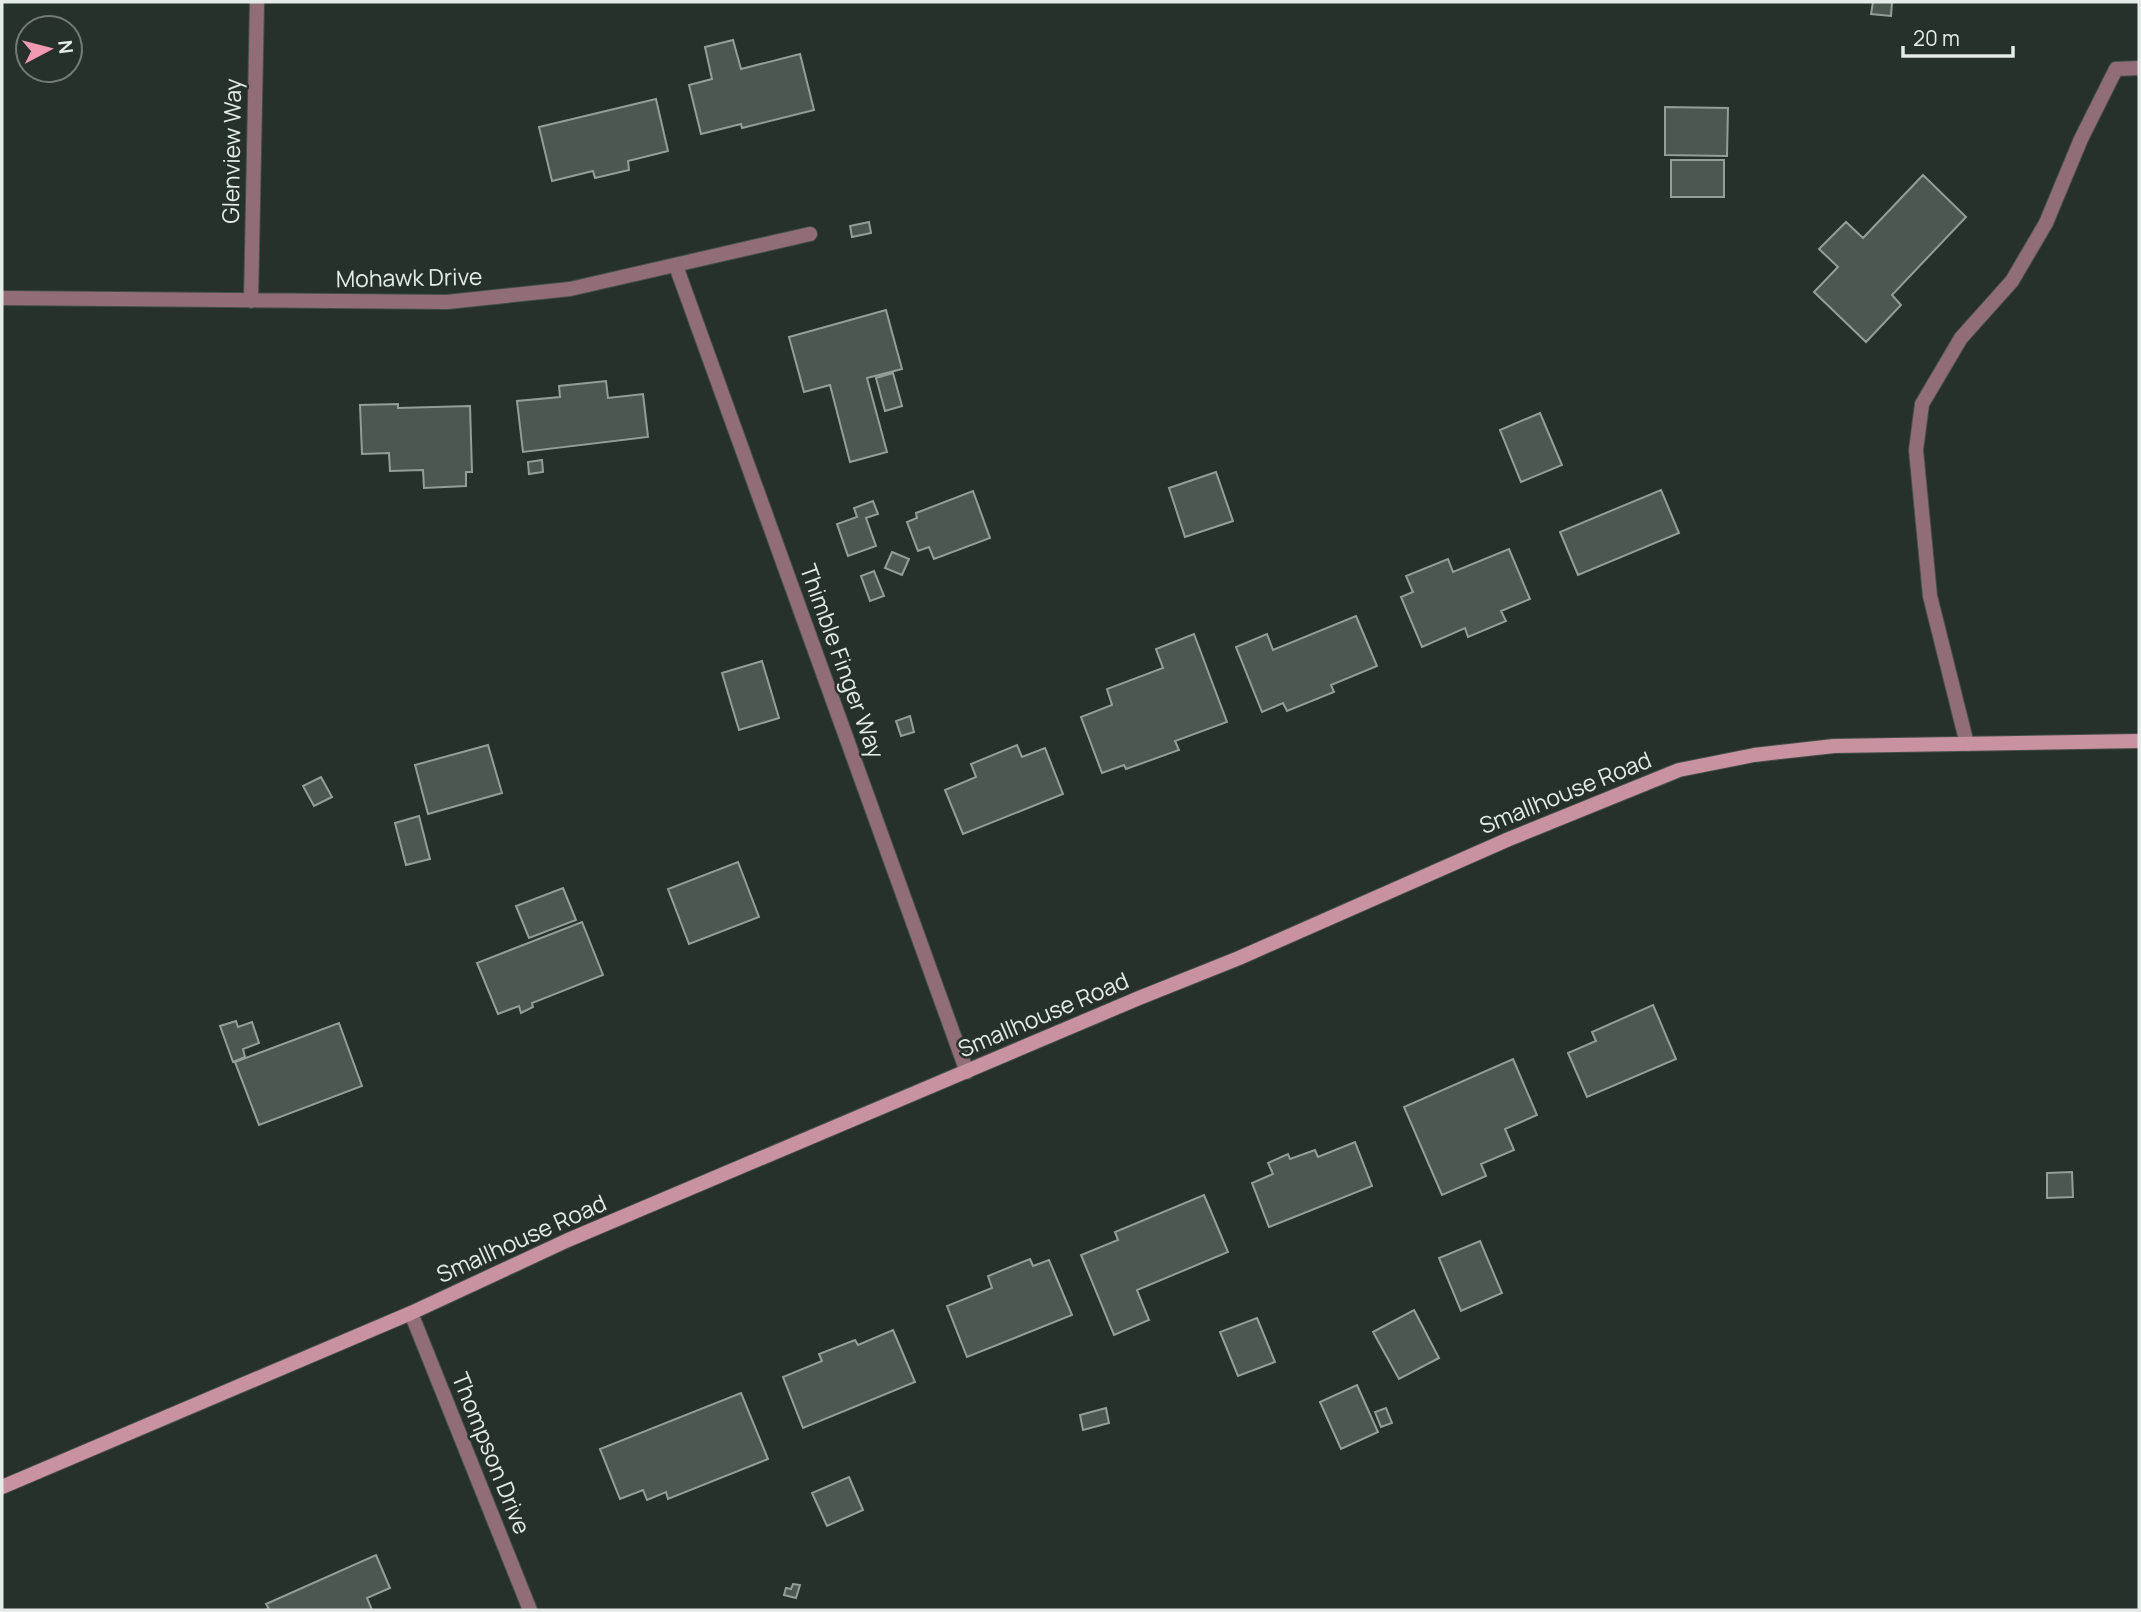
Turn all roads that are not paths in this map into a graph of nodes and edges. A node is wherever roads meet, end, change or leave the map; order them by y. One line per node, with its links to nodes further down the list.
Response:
1 (257, 2): 6 (street, Glenview Way)
2 (2139, 68): 8 (street)
3 (810, 234): 4 (street, Mohawk Drive)
4 (676, 266): 6 (street, Mohawk Drive); 9 (street, Thimble Finger Way)
5 (2, 298): 6 (street, Mohawk Drive)
6 (250, 301)
7 (2139, 741): 8 (street, Smallhouse Road)
8 (1967, 744): 9 (street, Smallhouse Road)
9 (967, 1072): 10 (street, Smallhouse Road)
10 (411, 1313): 11 (street, Smallhouse Road); 12 (street, Thompson Drive)
11 (2, 1487)
12 (530, 1610)

